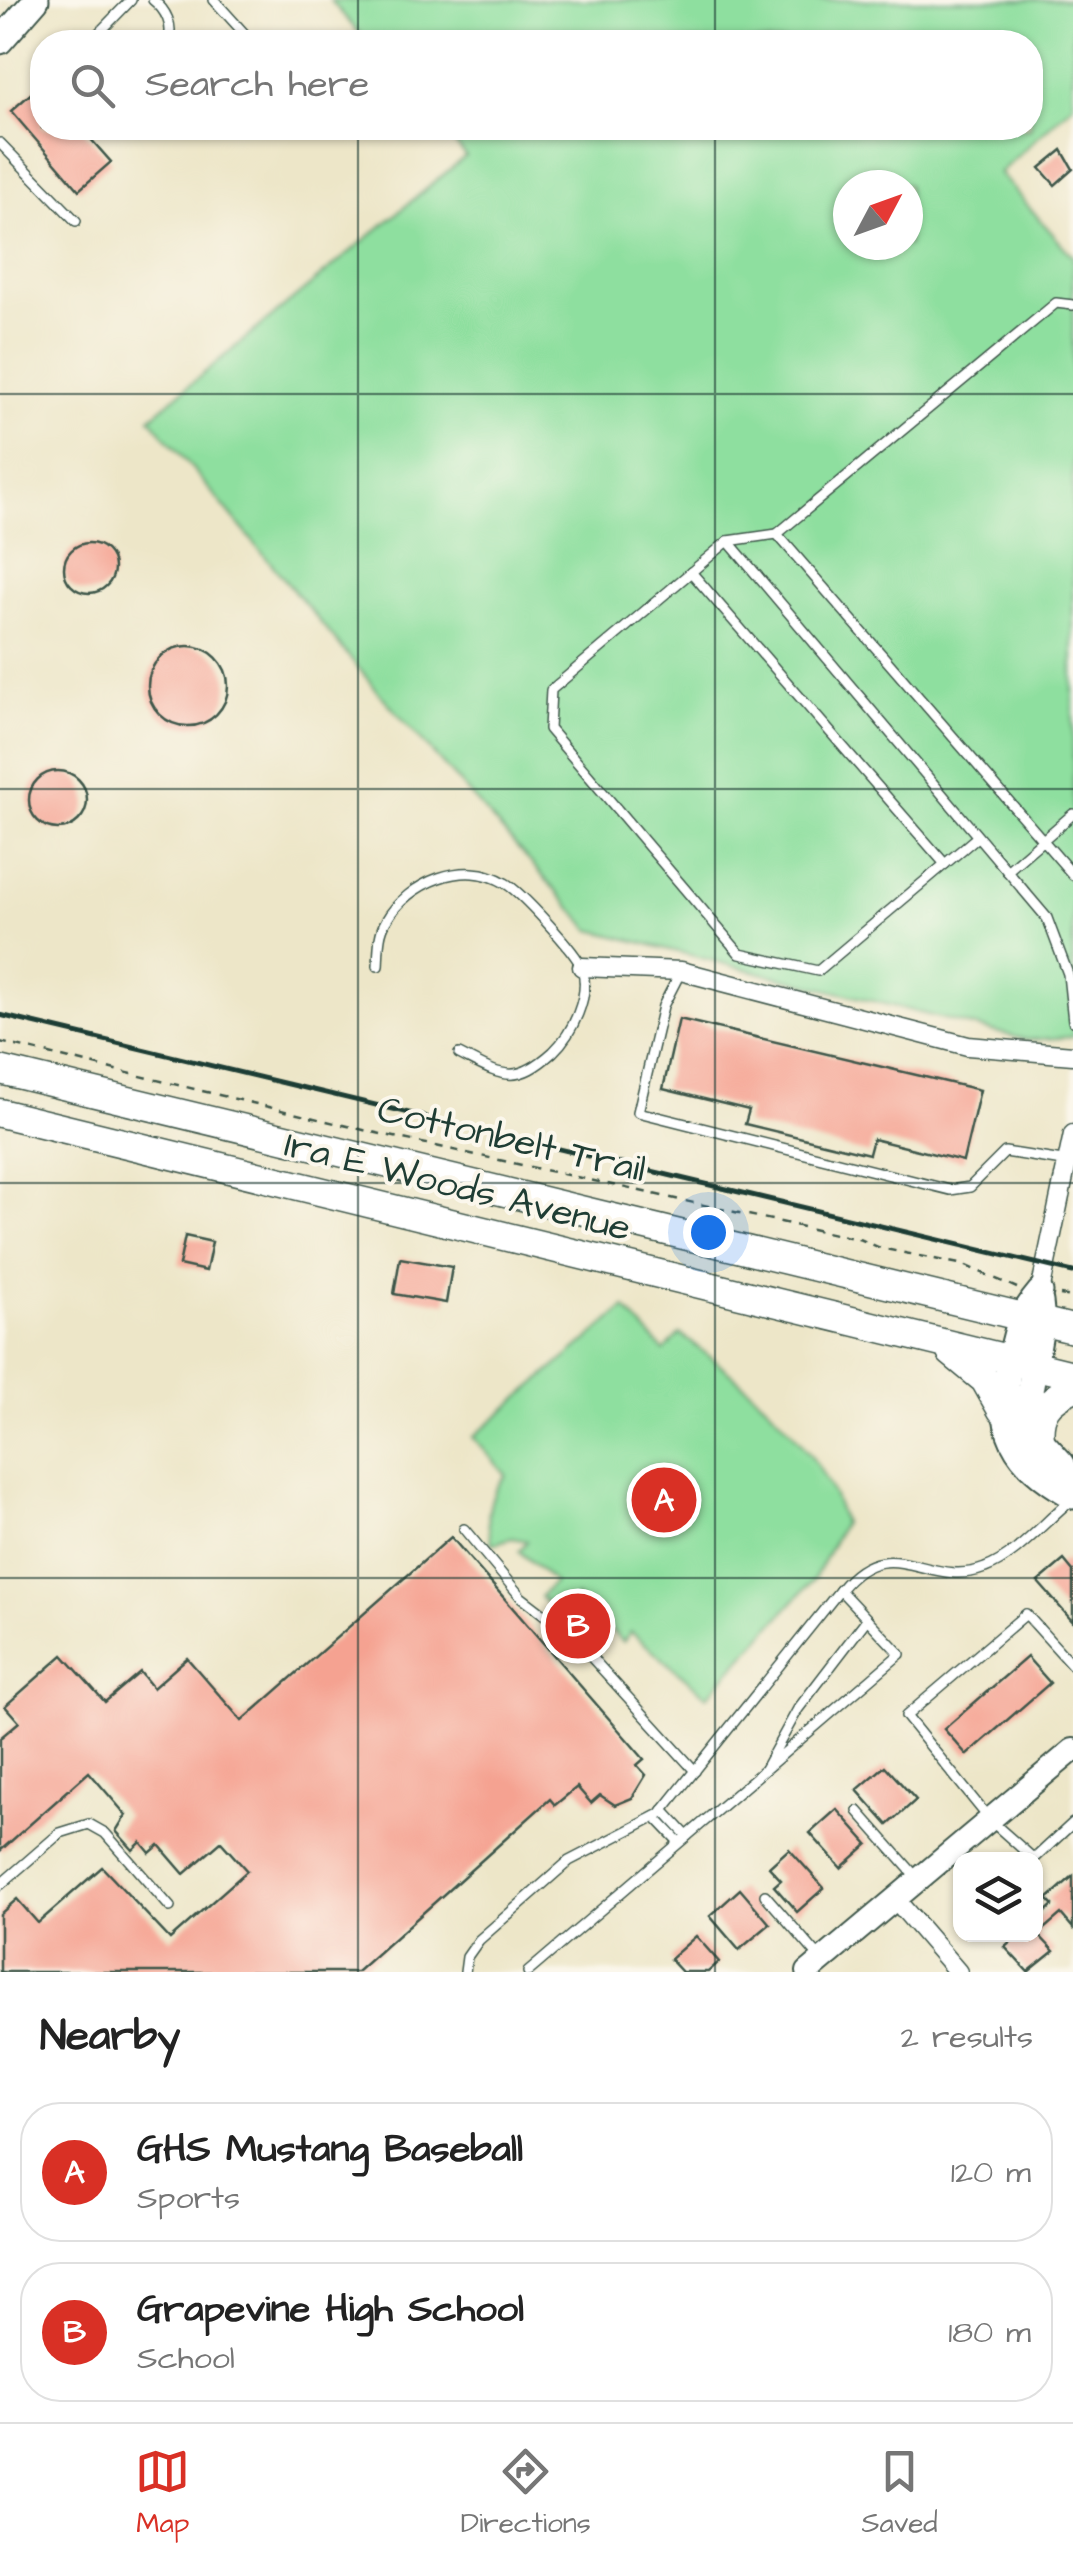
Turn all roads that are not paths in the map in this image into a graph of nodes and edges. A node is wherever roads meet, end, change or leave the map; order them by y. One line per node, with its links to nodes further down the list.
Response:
1 (36, 0): 8 (main road)
2 (131, 0): 5 (lane)
3 (153, 0): 6 (lane)
4 (214, 0): 7 (lane)
5 (102, 30)
6 (170, 30)
7 (241, 30)
8 (0, 41)
9 (0, 144): 10 (lane)
10 (76, 221)
11 (1073, 305): 12 (lane)
12 (777, 534): 13 (lane); 17 (lane)
13 (728, 541): 14 (lane); 16 (lane)
14 (691, 572): 18 (lane); 18 (lane)
15 (1073, 814): 17 (lane)
16 (978, 837): 18 (lane); 19 (lane)
17 (1043, 841): 19 (lane); 20 (lane)
18 (945, 864)
19 (1007, 871): 24 (lane)
20 (1073, 875)
21 (378, 966): 22 (lane)
22 (582, 967): 23 (street); 25 (lane)
23 (681, 971): 26 (street); 30 (lane)
24 (1073, 1021)
25 (459, 1054)
26 (1073, 1055)
27 (0, 1070): 32 (main road, Ira E Woods Avenue)
28 (0, 1113): 34 (main road, Ira E Woods Avenue)
29 (1073, 1134): 30 (street)
30 (1069, 1162): 31 (street)
31 (1040, 1292): 32 (main road)
32 (1020, 1303): 33 (main road, Ira E Woods Avenue); 35 (main road)
33 (1073, 1329)
34 (938, 1342): 35 (main road, Ira E Woods Avenue); 38 (main road)
35 (1021, 1363): 36 (main road, Ira E Woods Avenue); 38 (main road); 39 (main road)
36 (1073, 1375)
37 (1073, 1388): 39 (main road)
38 (1002, 1410): 40 (main road)
39 (1040, 1440): 40 (main road)
40 (1073, 1496): 42 (lane)
41 (464, 1530): 46 (lane)
42 (840, 1590): 43 (lane); 46 (lane)
43 (868, 1619): 47 (lane); 47 (lane)
44 (1073, 1666): 50 (lane)
45 (1073, 1750): 50 (street)
46 (694, 1771): 49 (lane)
47 (761, 1776): 52 (lane)
48 (858, 1811): 53 (lane)
49 (659, 1814): 52 (lane); 59 (lane)
50 (991, 1821): 51 (lane); 53 (street)
51 (1073, 1824)
52 (682, 1839): 60 (lane)
53 (920, 1881): 56 (street)
54 (1, 1882): 57 (lane)
55 (765, 1895): 58 (lane)
56 (896, 1900): 58 (street); 61 (street)
57 (170, 1908)
58 (815, 1966)
59 (464, 1972)
60 (528, 1972)
61 (958, 1972)

